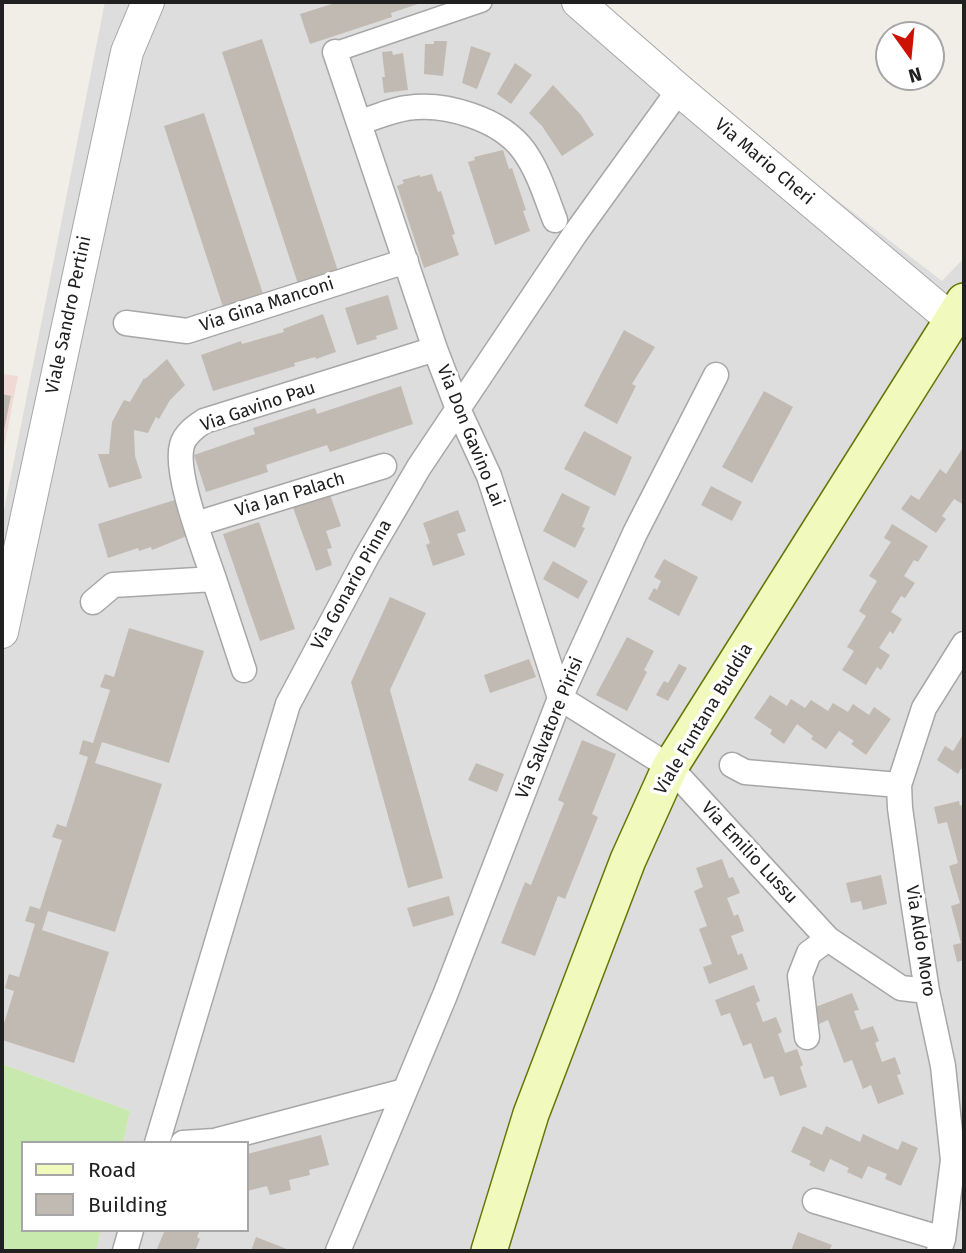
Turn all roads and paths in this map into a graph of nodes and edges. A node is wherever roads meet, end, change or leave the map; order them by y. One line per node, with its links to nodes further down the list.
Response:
1 (148, 2): 18 (street, Viale Sandro Pertini)
2 (482, 2): 4 (street)
3 (578, 2): 5 (street, Via Mario Cheri)
4 (335, 52): 6 (street, Via Don Gavino Lai)
5 (679, 90): 9 (street, Via Mario Cheri); 13 (street, Via Gonario Pinna)
6 (360, 122): 7 (street); 8 (street, Via Don Gavino Lai)
7 (555, 220)
8 (406, 261): 10 (street, Via Gina Manconi); 11 (street, Via Don Gavino Lai)
9 (958, 311): 23 (main road, Viale Funtana Buddia)
10 (126, 323)
11 (435, 349): 13 (street, Via Don Gavino Lai); 15 (street, Via Gavino Pau)
12 (716, 376): 21 (street, Via Salvatore Pirisi)
13 (458, 409): 21 (street, Via Don Gavino Lai); 29 (street, Via Gonario Pinna)
14 (384, 466): 15 (street, Via Jan Palach)
15 (196, 524): 16 (street, Via Gavino Pau)
16 (214, 579): 17 (street); 20 (street, Via Gavino Pau)
17 (93, 602)
18 (2, 632)
19 (964, 644): 24 (street, Via Aldo Moro)
20 (244, 670)
21 (560, 698): 23 (street); 28 (street, Via Salvatore Pirisi)
22 (732, 765): 24 (street)
23 (670, 767): 25 (street, Via Emilio Lussu); 36 (main road, Viale Funtana Buddia)
24 (899, 785): 26 (street, Via Aldo Moro)
25 (828, 939): 26 (street, Via Emilio Lussu); 27 (street)
26 (927, 991): 33 (street, Via Aldo Moro)
27 (807, 1037)
28 (404, 1091): 30 (street); 35 (street, Via Salvatore Pirisi)
29 (158, 1141)
30 (214, 1141)
31 (815, 1201): 33 (street)
32 (130, 1232): 34 (street)
33 (941, 1245)
34 (125, 1251)
35 (338, 1251)
36 (489, 1251)

